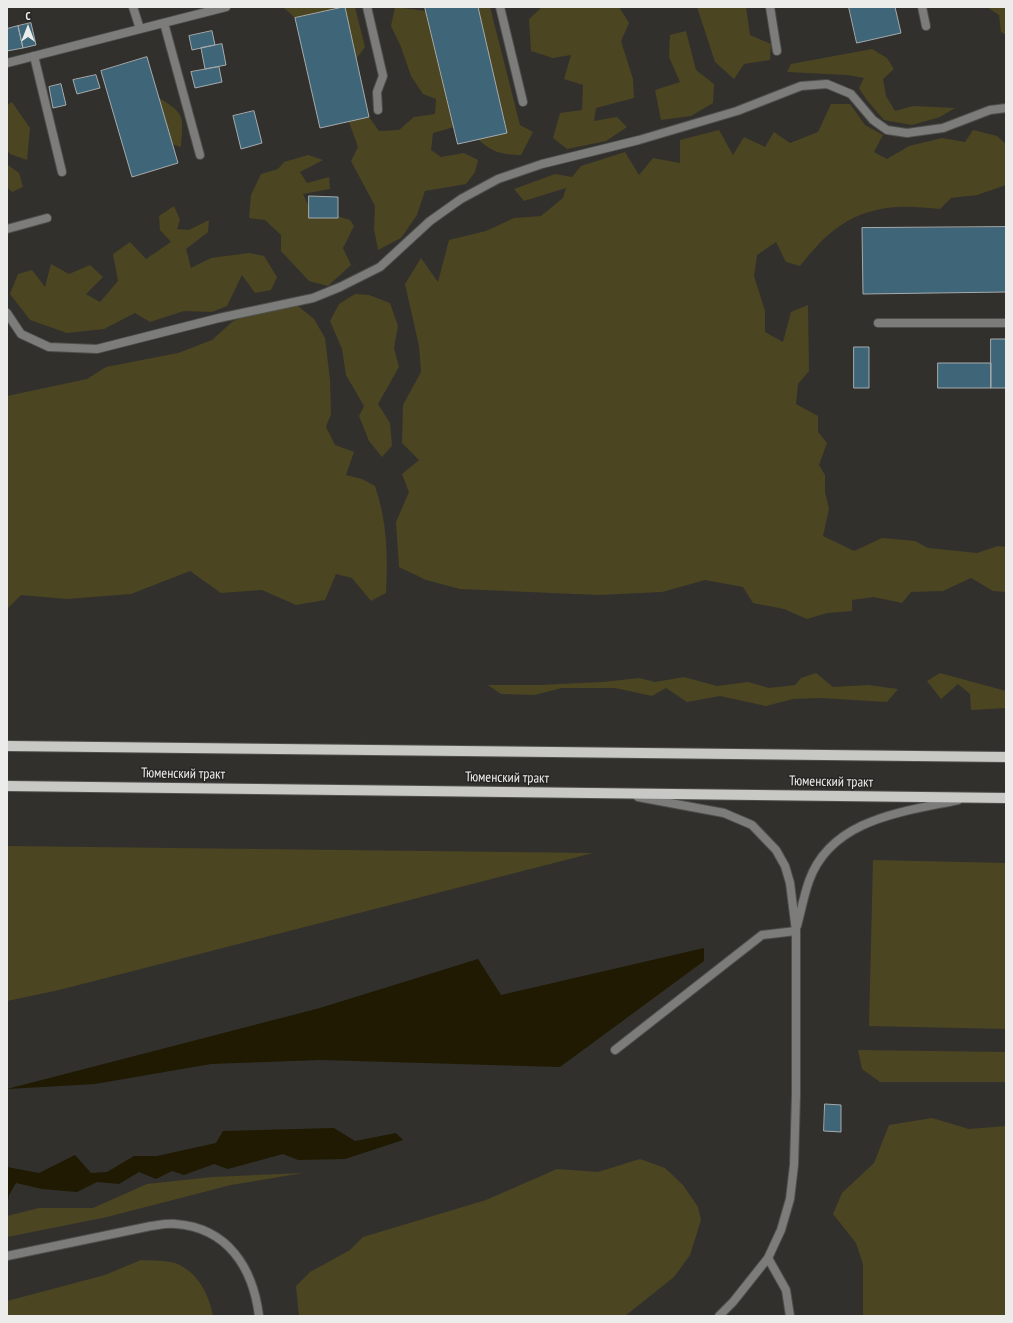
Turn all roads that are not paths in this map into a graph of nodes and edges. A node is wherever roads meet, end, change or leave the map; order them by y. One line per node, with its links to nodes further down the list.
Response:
1 (134, 7): 9 (street)
2 (226, 7): 7 (street)
3 (367, 7): 15 (street)
4 (500, 7): 13 (street)
5 (770, 7): 10 (street)
6 (922, 7): 8 (street)
7 (164, 23): 9 (street); 16 (street)
8 (926, 26)
9 (140, 29): 11 (street)
10 (777, 51)
11 (34, 56): 12 (street); 17 (street)
12 (7, 63)
13 (523, 102)
14 (1006, 108): 20 (street)
15 (378, 110)
16 (200, 155)
17 (62, 172)
18 (47, 218): 19 (street)
19 (7, 229)
20 (7, 313)
21 (878, 323): 22 (street)
22 (1006, 323)
23 (7, 746): 24 (main road, Тюменский тракт)
24 (1006, 757)
25 (7, 786): 26 (main road, Тюменский тракт)
26 (617, 793): 27 (main road, Тюменский тракт); 29 (street)
27 (971, 797): 28 (main road, Тюменский тракт); 29 (street)
28 (1006, 798)
29 (796, 930): 30 (street); 32 (street)
30 (615, 1050)
31 (7, 1256): 33 (street)
32 (768, 1258): 34 (street); 35 (street)
33 (259, 1316)
34 (719, 1316)
35 (790, 1316)

